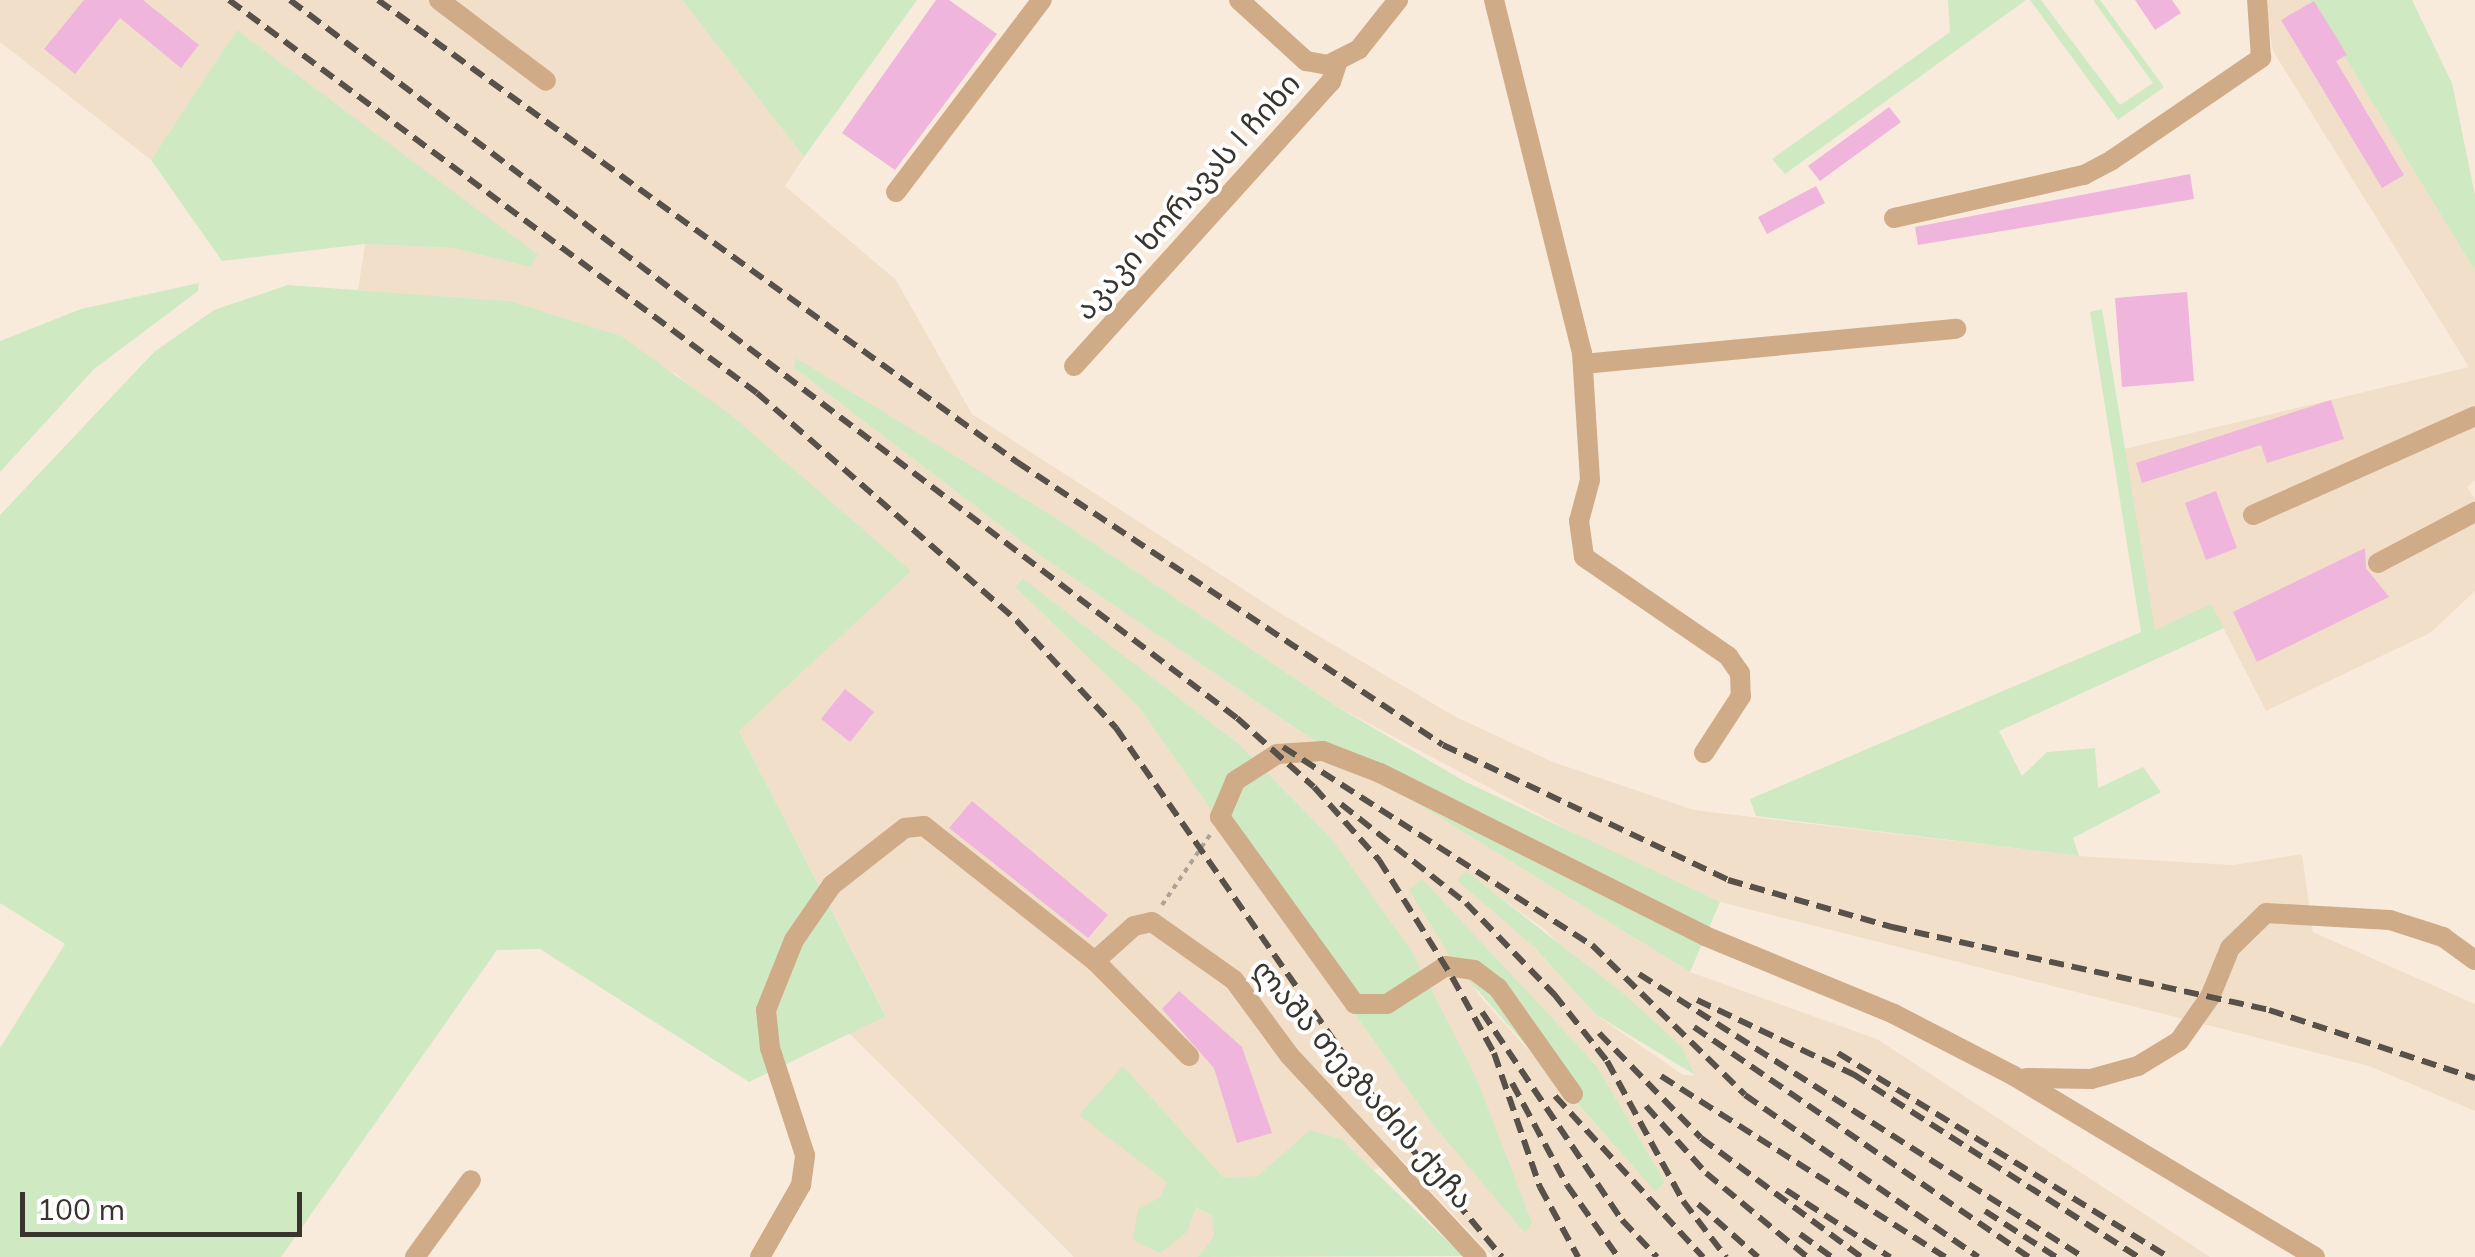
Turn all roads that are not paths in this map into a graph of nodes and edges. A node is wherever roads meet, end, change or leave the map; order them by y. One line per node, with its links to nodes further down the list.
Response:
1 (439, 0): 8 (street)
2 (1042, 0): 9 (street)
3 (1239, 0): 7 (street)
4 (1398, 0): 7 (street, აკაკი ხორავას I ჩიხი)
5 (1494, 0): 12 (street)
6 (2257, 0): 10 (street)
7 (1337, 63): 13 (street, აკაკი ხორავას I ჩიხი)
8 (546, 80)
9 (896, 192)
10 (1894, 218)
11 (1956, 329): 12 (street)
12 (1583, 364): 18 (street)
13 (1074, 366)
14 (2475, 416): 16 (street)
15 (2475, 512): 17 (street)
16 (2253, 515)
17 (2378, 563)
18 (1704, 752)
19 (1095, 960): 21 (street); 26 (street); 27 (street, ლაშა თევზაძის ქუჩა)
20 (2475, 960): 22 (street)
21 (1189, 1056)
22 (2014, 1076): 23 (street); 28 (street)
23 (1573, 1094)
24 (470, 1180): 25 (street)
25 (415, 1257)
26 (760, 1257)
27 (1477, 1257)
28 (2315, 1257)

